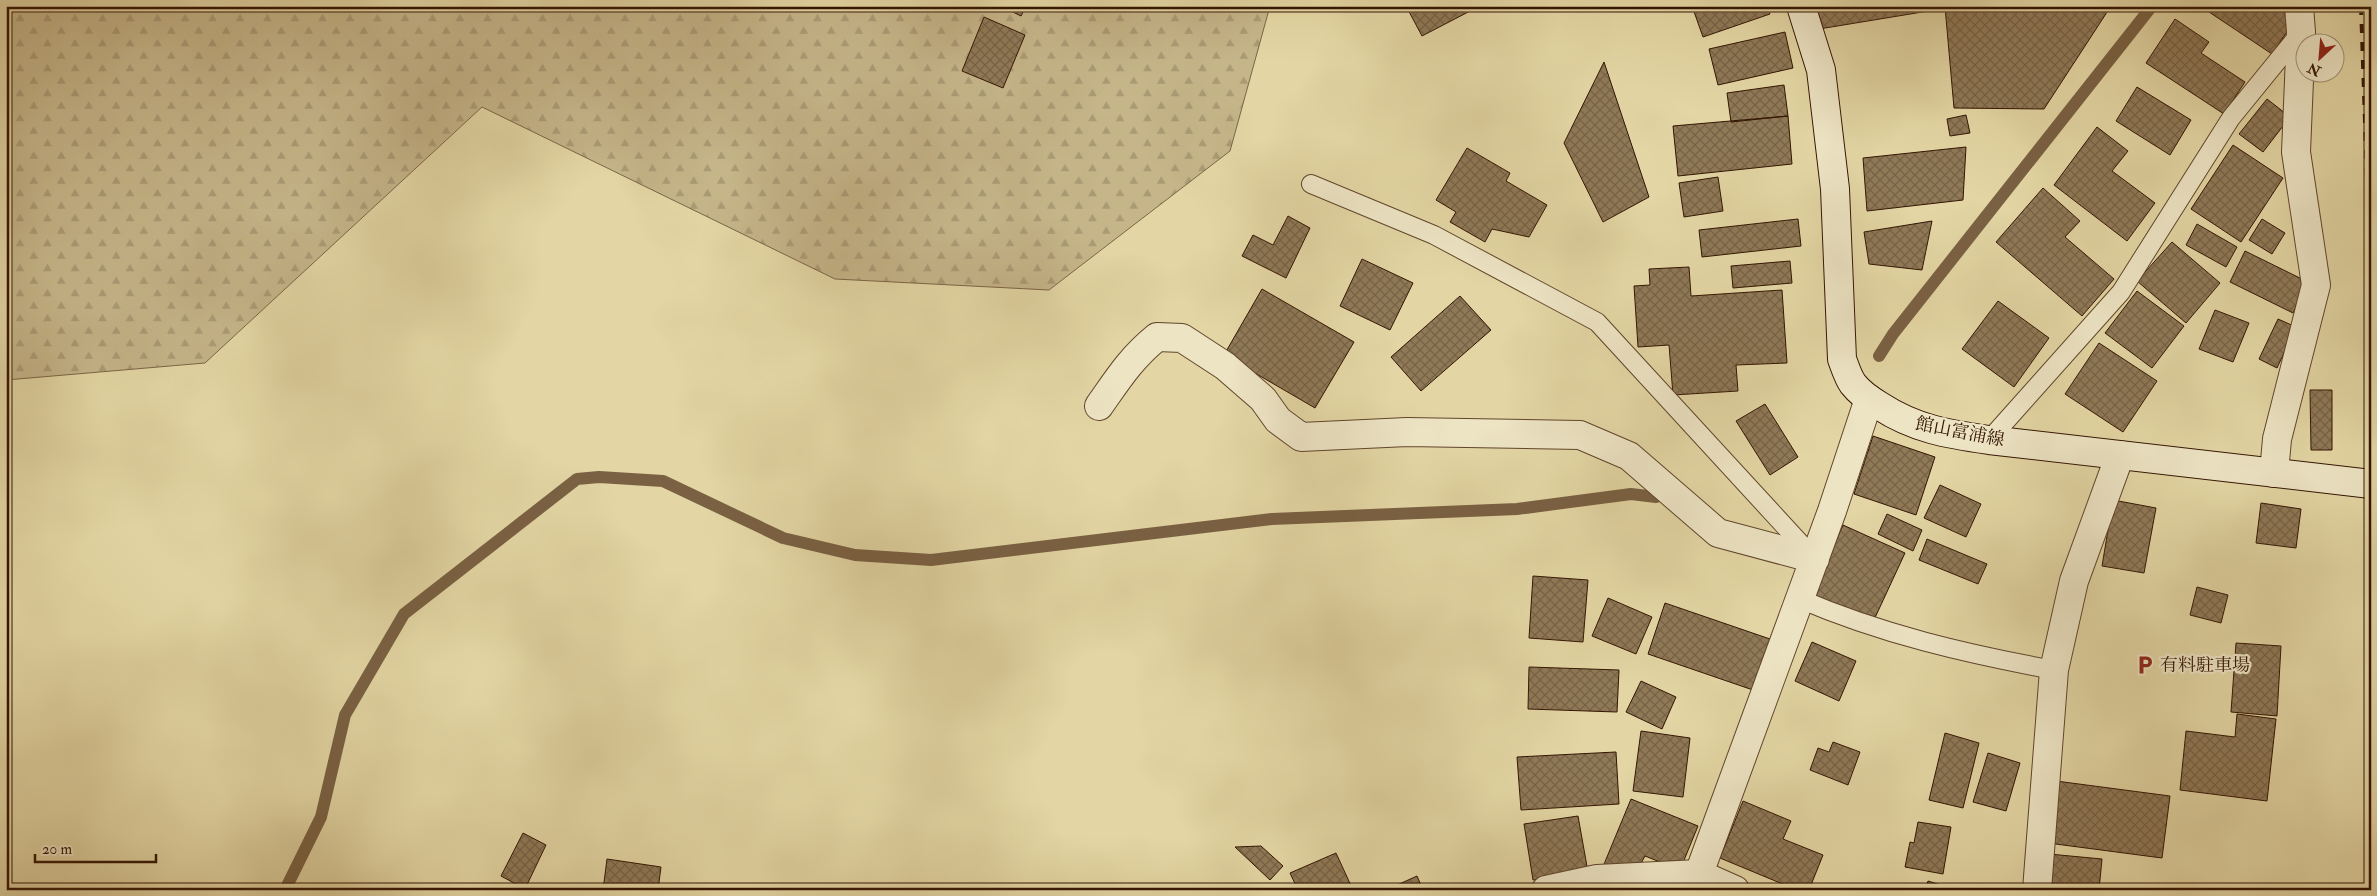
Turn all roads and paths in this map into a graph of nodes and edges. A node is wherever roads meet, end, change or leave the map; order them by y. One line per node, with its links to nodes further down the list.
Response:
1 (1801, 6): 4 (street, 館山富浦線)
2 (2300, 19): 6 (lane); 8 (street)
3 (1311, 184): 10 (lane)
4 (1869, 399): 6 (street, 館山富浦線); 10 (street)
5 (1099, 406): 10 (street)
6 (1989, 440): 7 (street, 館山富浦線)
7 (2120, 455): 8 (street, 館山富浦線); 12 (street)
8 (2274, 473): 9 (street, 館山富浦線)
9 (2371, 484)
10 (1815, 559): 11 (street)
11 (1800, 599): 12 (lane); 13 (street)
12 (2054, 670): 16 (street)
13 (1696, 882): 14 (street); 15 (street)
14 (1546, 890)
15 (1735, 890)
16 (2037, 890)

